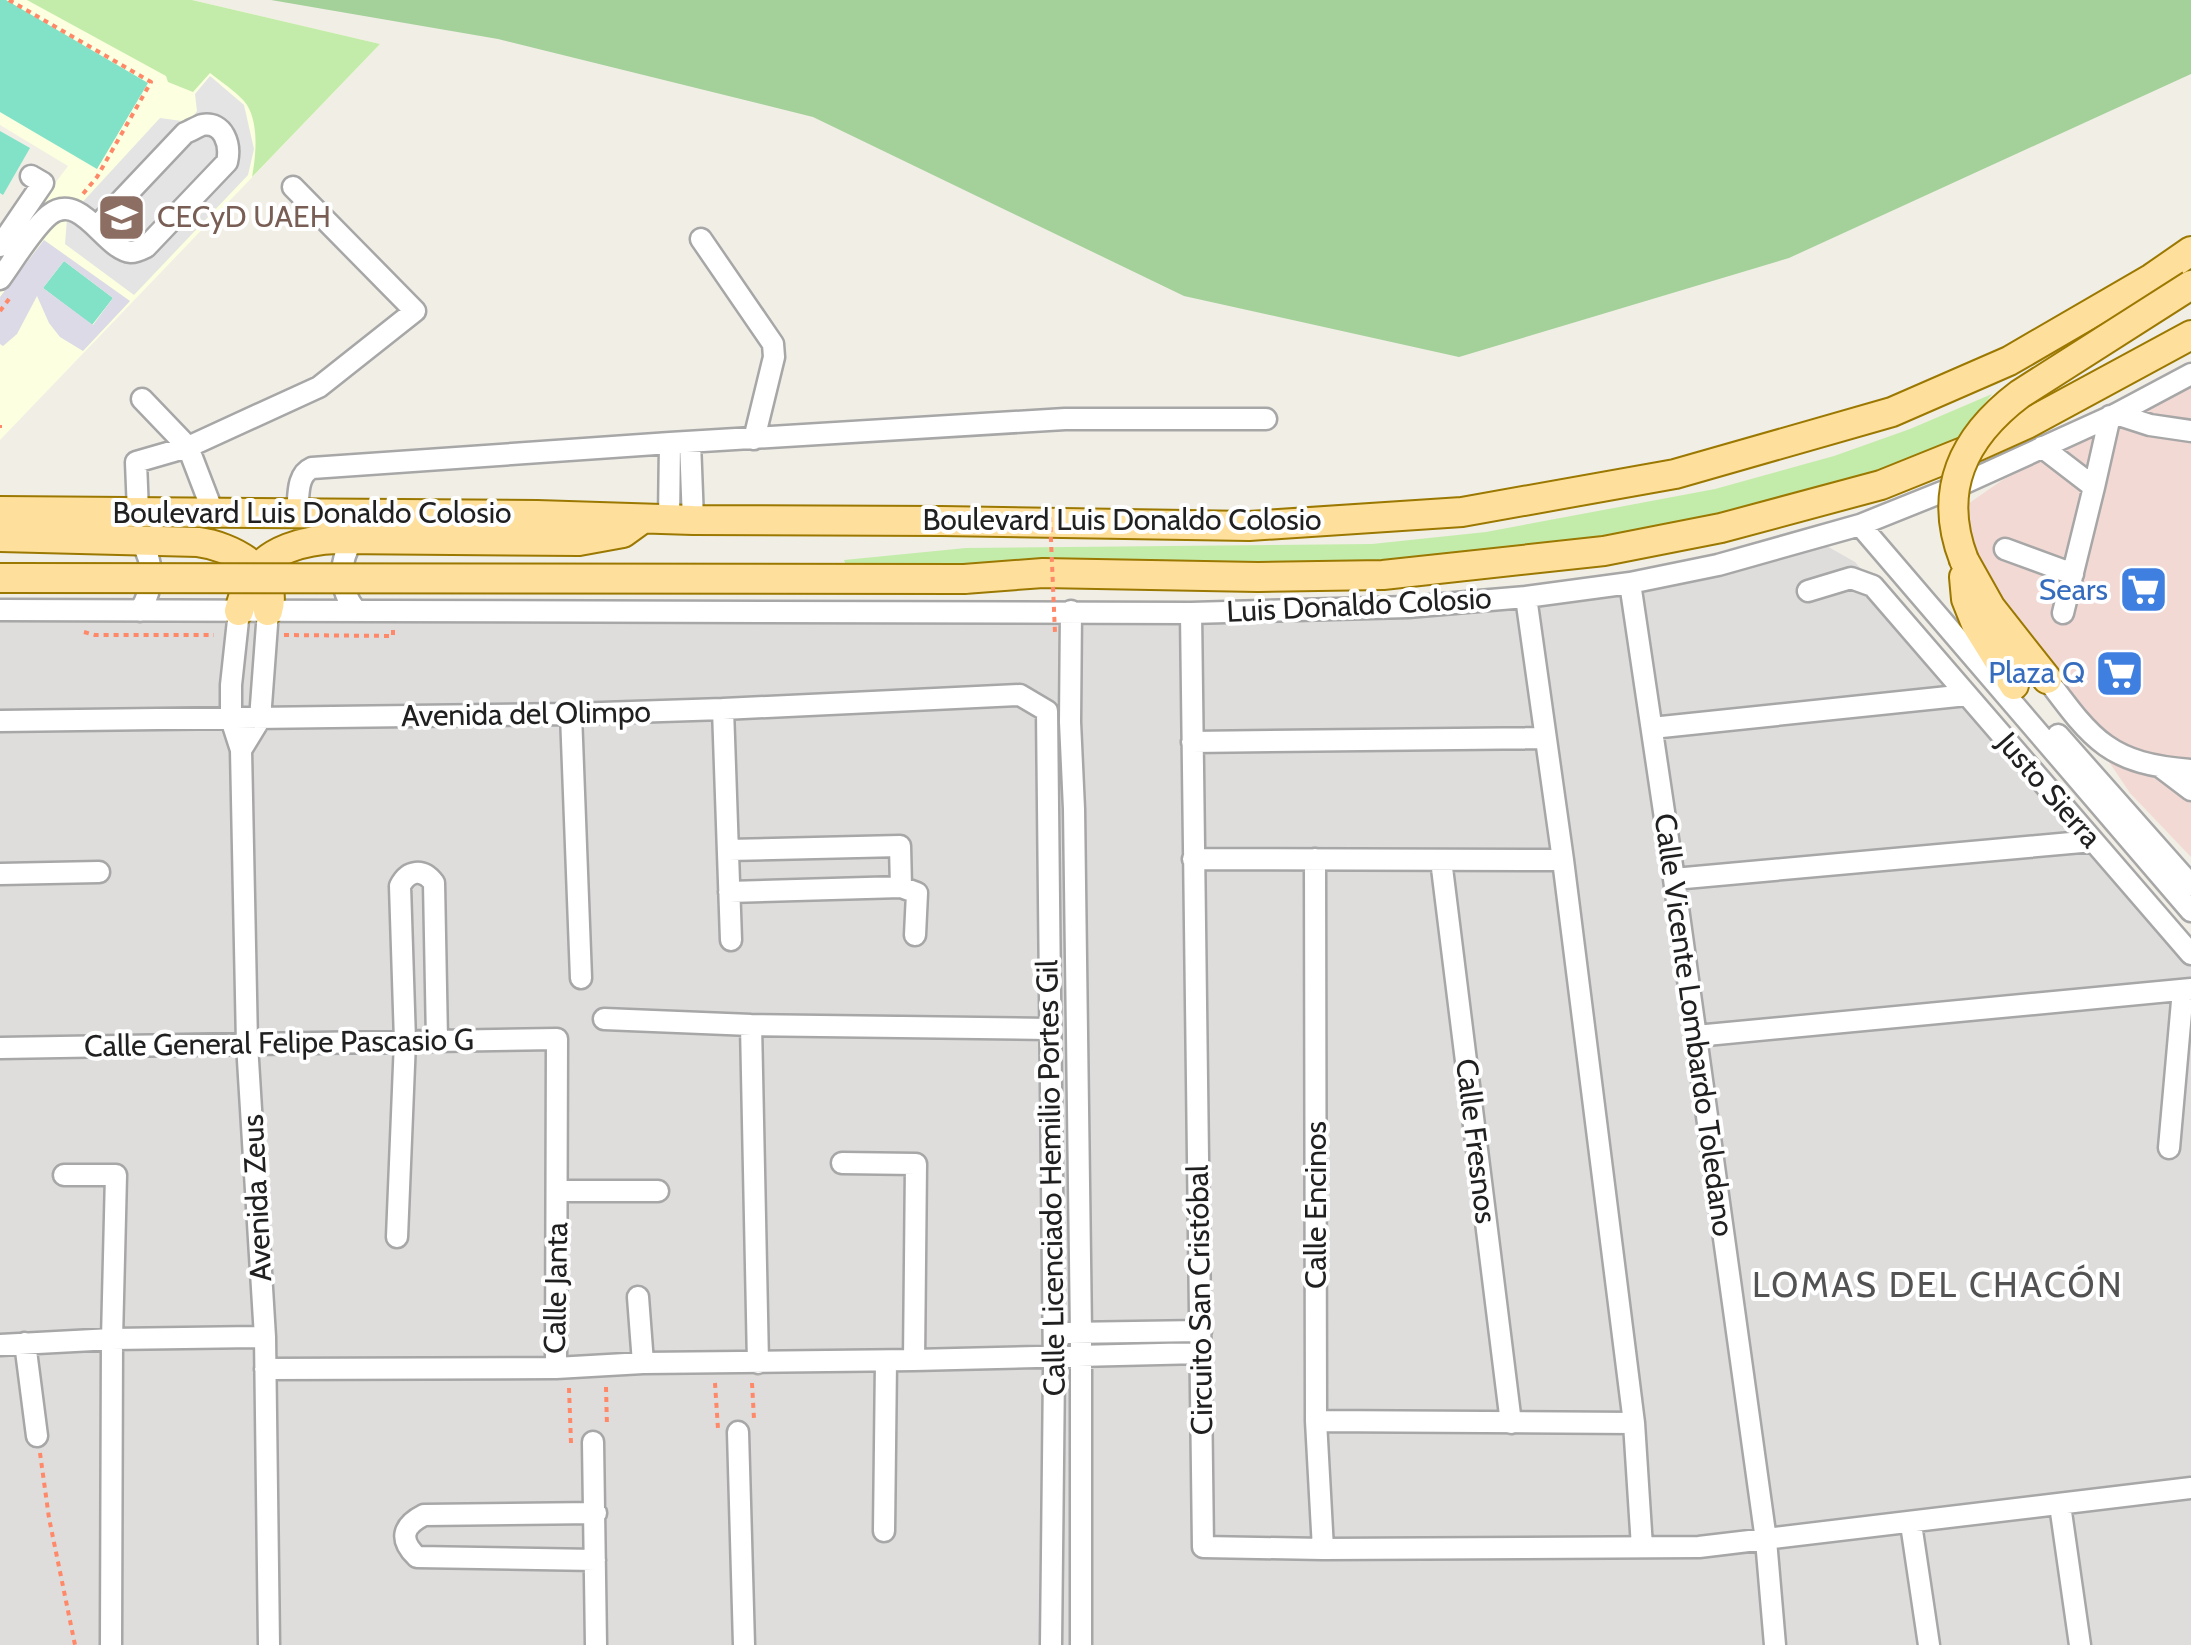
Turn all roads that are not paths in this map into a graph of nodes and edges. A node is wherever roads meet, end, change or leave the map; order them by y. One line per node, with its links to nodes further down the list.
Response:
1 (32, 176): 5 (street)
2 (293, 187): 17 (street)
3 (97, 226): 3 (street); 7 (street)
4 (702, 238): 15 (street)
5 (0, 246)
6 (2191, 251): 24 (main road, Boulevard Luis Donaldo Colosio)
7 (0, 279)
8 (2191, 285): 30 (main road, bridge)
9 (2191, 334): 33 (main road, Boulevard Luis Donaldo Colosio, bridge)
10 (2191, 374): 12 (street, Luis Donaldo Colosio)
11 (142, 399): 17 (street)
12 (2113, 415): 14 (street); 18 (street, Luis Donaldo Colosio); 19 (street)
13 (1266, 418): 15 (street)
14 (2191, 431)
15 (754, 439): 16 (street)
16 (680, 442): 23 (street); 24 (street)
17 (188, 447): 21 (street); 22 (street)
18 (2042, 447): 19 (street); 25 (street, Luis Donaldo Colosio)
19 (2094, 487): 32 (street)
20 (0, 511): 21 (main road, Boulevard Luis Donaldo Colosio)
21 (138, 512): 22 (main road, Boulevard Luis Donaldo Colosio)
22 (213, 512): 23 (main road, Boulevard Luis Donaldo Colosio)
23 (297, 513): 24 (main road, Boulevard Luis Donaldo Colosio)
24 (668, 520): 27 (main road)
25 (1860, 525): 34 (street, Luis Donaldo Colosio); 73 (street)
26 (0, 537): 28 (main road)
27 (353, 539): 31 (main road); 41 (street)
28 (141, 541): 31 (main road); 38 (street)
29 (2005, 549): 32 (street)
30 (1964, 560): 45 (main road); 46 (main road)
31 (256, 570): 39 (main road); 40 (main road)
32 (2073, 574): 44 (street)
33 (0, 578)
34 (1630, 583): 36 (street, Luis Donaldo Colosio); 54 (street, Calle Vicente Lombardo Toledano)
35 (1808, 591): 47 (street, Justo Sierra)
36 (1526, 597): 43 (street, Luis Donaldo Colosio); 55 (street)
37 (0, 610): 38 (street, Luis Donaldo Colosio)
38 (140, 610): 39 (street, Luis Donaldo Colosio)
39 (238, 611): 40 (street, Luis Donaldo Colosio); 51 (street, Avenida Zeus)
40 (268, 611): 41 (street, Luis Donaldo Colosio); 52 (street)
41 (356, 611): 42 (street, Luis Donaldo Colosio)
42 (1071, 612): 43 (street, Luis Donaldo Colosio); 95 (street)
43 (1191, 612): 56 (street, Circuito San Cristóbal)
44 (2063, 613)
45 (2046, 680): 58 (street)
46 (2014, 685): 70 (street)
47 (1967, 695): 54 (street); 61 (street, Justo Sierra)
48 (722, 709): 49 (street, Avenida del Olimpo); 50 (street, Avenida del Olimpo); 62 (street)
49 (1046, 711): 81 (street, Calle Licenciado Hemilio Portes Gil)
50 (571, 714): 52 (street, Avenida del Olimpo); 77 (street)
51 (231, 719): 52 (street, Avenida del Olimpo); 53 (street, Avenida del Olimpo); 57 (street, Avenida Zeus)
52 (260, 719): 57 (street)
53 (0, 721)
54 (1652, 728): 69 (street, Calle Vicente Lombardo Toledano)
55 (1545, 738): 56 (street); 66 (street)
56 (1192, 742): 63 (street, Circuito San Cristóbal)
57 (241, 750): 86 (street, Avenida Zeus)
58 (2162, 768): 59 (street); 60 (street)
59 (2191, 770)
60 (2191, 790)
61 (2093, 841): 69 (street); 76 (street, Justo Sierra)
62 (728, 850): 71 (street); 72 (street)
63 (1193, 859): 64 (street); 99 (street, Circuito San Cristóbal)
64 (1315, 860): 65 (street); 110 (street, Calle Encinos)
65 (1441, 860): 66 (street); 112 (street, Calle Fresnos)
66 (1563, 860): 111 (street)
67 (99, 872): 68 (street)
68 (0, 874)
69 (1674, 880): 82 (street, Calle Vicente Lombardo Toledano)
70 (2191, 885)
71 (909, 890): 72 (street); 74 (street)
72 (729, 892): 75 (street)
73 (2191, 911)
74 (915, 935)
75 (731, 940)
76 (2191, 954)
77 (580, 978)
78 (2187, 989): 82 (street); 88 (street)
79 (604, 1019): 80 (street)
80 (751, 1025): 81 (street); 107 (street)
81 (1049, 1029): 96 (street, Calle Licenciado Hemilio Portes Gil)
82 (1696, 1036): 121 (street, Calle Vicente Lombardo Toledano)
83 (437, 1040): 84 (street, Calle General Felipe Pascasio G); 85 (street, Calle General Felipe Pascasio G); 85 (street)
84 (557, 1040): 91 (street, Calle Janta)
85 (405, 1042): 86 (street, Calle General Felipe Pascasio G); 93 (street)
86 (248, 1044): 87 (street, Calle General Felipe Pascasio G); 97 (street, Avenida Zeus)
87 (0, 1048)
88 (2169, 1148)
89 (842, 1164): 105 (street)
90 (64, 1175): 98 (street)
91 (558, 1191): 92 (street); 108 (street, Calle Janta)
92 (658, 1192)
93 (397, 1237)
94 (638, 1297): 106 (street)
95 (1081, 1333): 96 (street); 99 (street); 103 (street)
96 (1053, 1334): 102 (street, Calle Licenciado Hemilio Portes Gil)
97 (265, 1337): 98 (street); 109 (street, Avenida Zeus)
98 (112, 1340): 100 (street); 125 (street)
99 (1201, 1342): 103 (street); 123 (street, Circuito San Cristóbal)
100 (25, 1343): 101 (street); 114 (street)
101 (0, 1345)
102 (1054, 1357): 103 (street); 105 (street); 129 (street, Calle Licenciado Hemilio Portes Gil)
103 (1081, 1357): 130 (street)
104 (886, 1360): 105 (street); 107 (street); 120 (street)
105 (914, 1360)
106 (644, 1363): 107 (street); 108 (street)
107 (755, 1363)
108 (562, 1368): 109 (street, Calle Janta)
109 (265, 1369): 126 (street, Avenida Zeus)
110 (1316, 1422): 112 (street); 123 (street, Calle Encinos)
111 (1634, 1422): 112 (street); 122 (street)
112 (1512, 1423)
113 (738, 1432): 128 (street)
114 (37, 1436)
115 (593, 1442): 118 (street)
116 (2191, 1488): 117 (street, Circuito San Cristóbal)
117 (2060, 1505): 119 (street, Circuito San Cristóbal); 133 (street)
118 (596, 1513): 124 (street); 124 (street)
119 (1910, 1524): 121 (street, Circuito San Cristóbal); 132 (street)
120 (884, 1532)
121 (1766, 1540): 122 (street, Circuito San Cristóbal); 131 (street, Calle Vicente Lombardo Toledano)
122 (1642, 1547): 123 (street, Circuito San Cristóbal)
123 (1324, 1550)
124 (596, 1560): 127 (street)
125 (111, 1645)
126 (269, 1645)
127 (596, 1645)
128 (744, 1645)
129 (1051, 1645)
130 (1081, 1645)
131 (1775, 1645)
132 (1929, 1645)
133 (2080, 1645)

